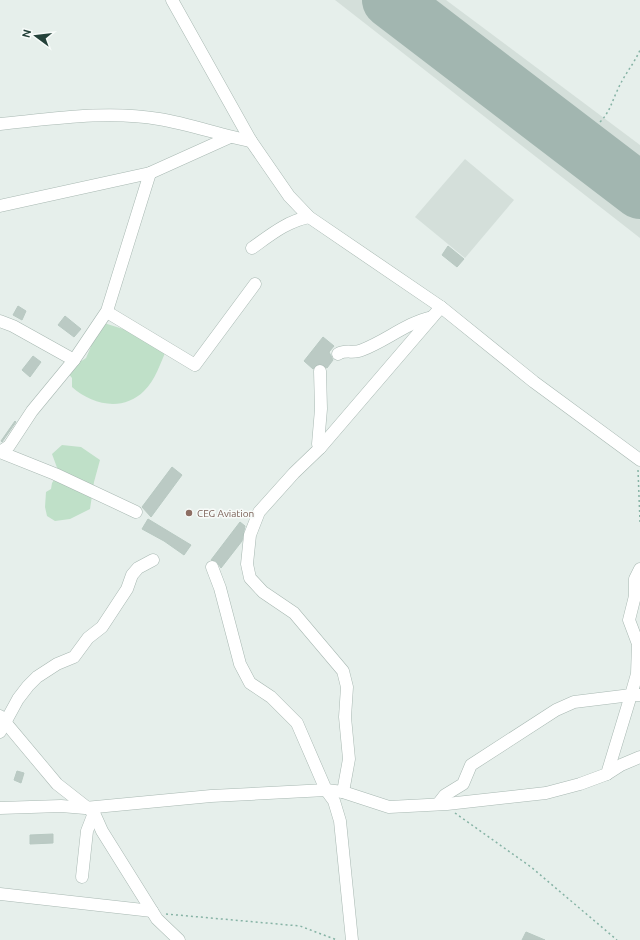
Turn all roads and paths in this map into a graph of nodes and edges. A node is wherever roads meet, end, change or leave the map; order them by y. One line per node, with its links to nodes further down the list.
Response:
1 (172, 0): 6 (street)
2 (640, 50): 3 (path)
3 (600, 122)
4 (0, 124): 5 (street)
5 (230, 137): 6 (street); 7 (street)
6 (251, 141): 9 (street)
7 (150, 173): 8 (street); 13 (street)
8 (0, 206)
9 (309, 217): 10 (street); 12 (street)
10 (252, 248)
11 (255, 284): 13 (street)
12 (441, 306): 14 (street); 21 (street)
13 (107, 312): 17 (street)
14 (432, 317): 16 (street); 19 (street)
15 (0, 321): 17 (street)
16 (338, 354)
17 (74, 360): 20 (street)
18 (320, 371): 19 (street)
19 (320, 448): 32 (street)
20 (0, 452): 22 (street)
21 (639, 458): 23 (path)
22 (136, 512)
23 (640, 522)
24 (153, 560): 28 (street)
25 (212, 567): 31 (street)
26 (640, 569): 27 (street)
27 (635, 695): 30 (street); 33 (street)
28 (2, 724): 35 (street)
29 (640, 757): 30 (street)
30 (608, 774): 33 (street)
31 (326, 790): 32 (street); 35 (street); 41 (street)
32 (343, 792): 33 (street)
33 (442, 804): 42 (path)
34 (0, 808): 35 (street)
35 (90, 810): 36 (street); 38 (street)
36 (82, 877)
37 (0, 894): 38 (street)
38 (152, 912): 39 (street); 40 (path)
39 (179, 940)
40 (337, 940)
41 (352, 940)
42 (617, 940)

